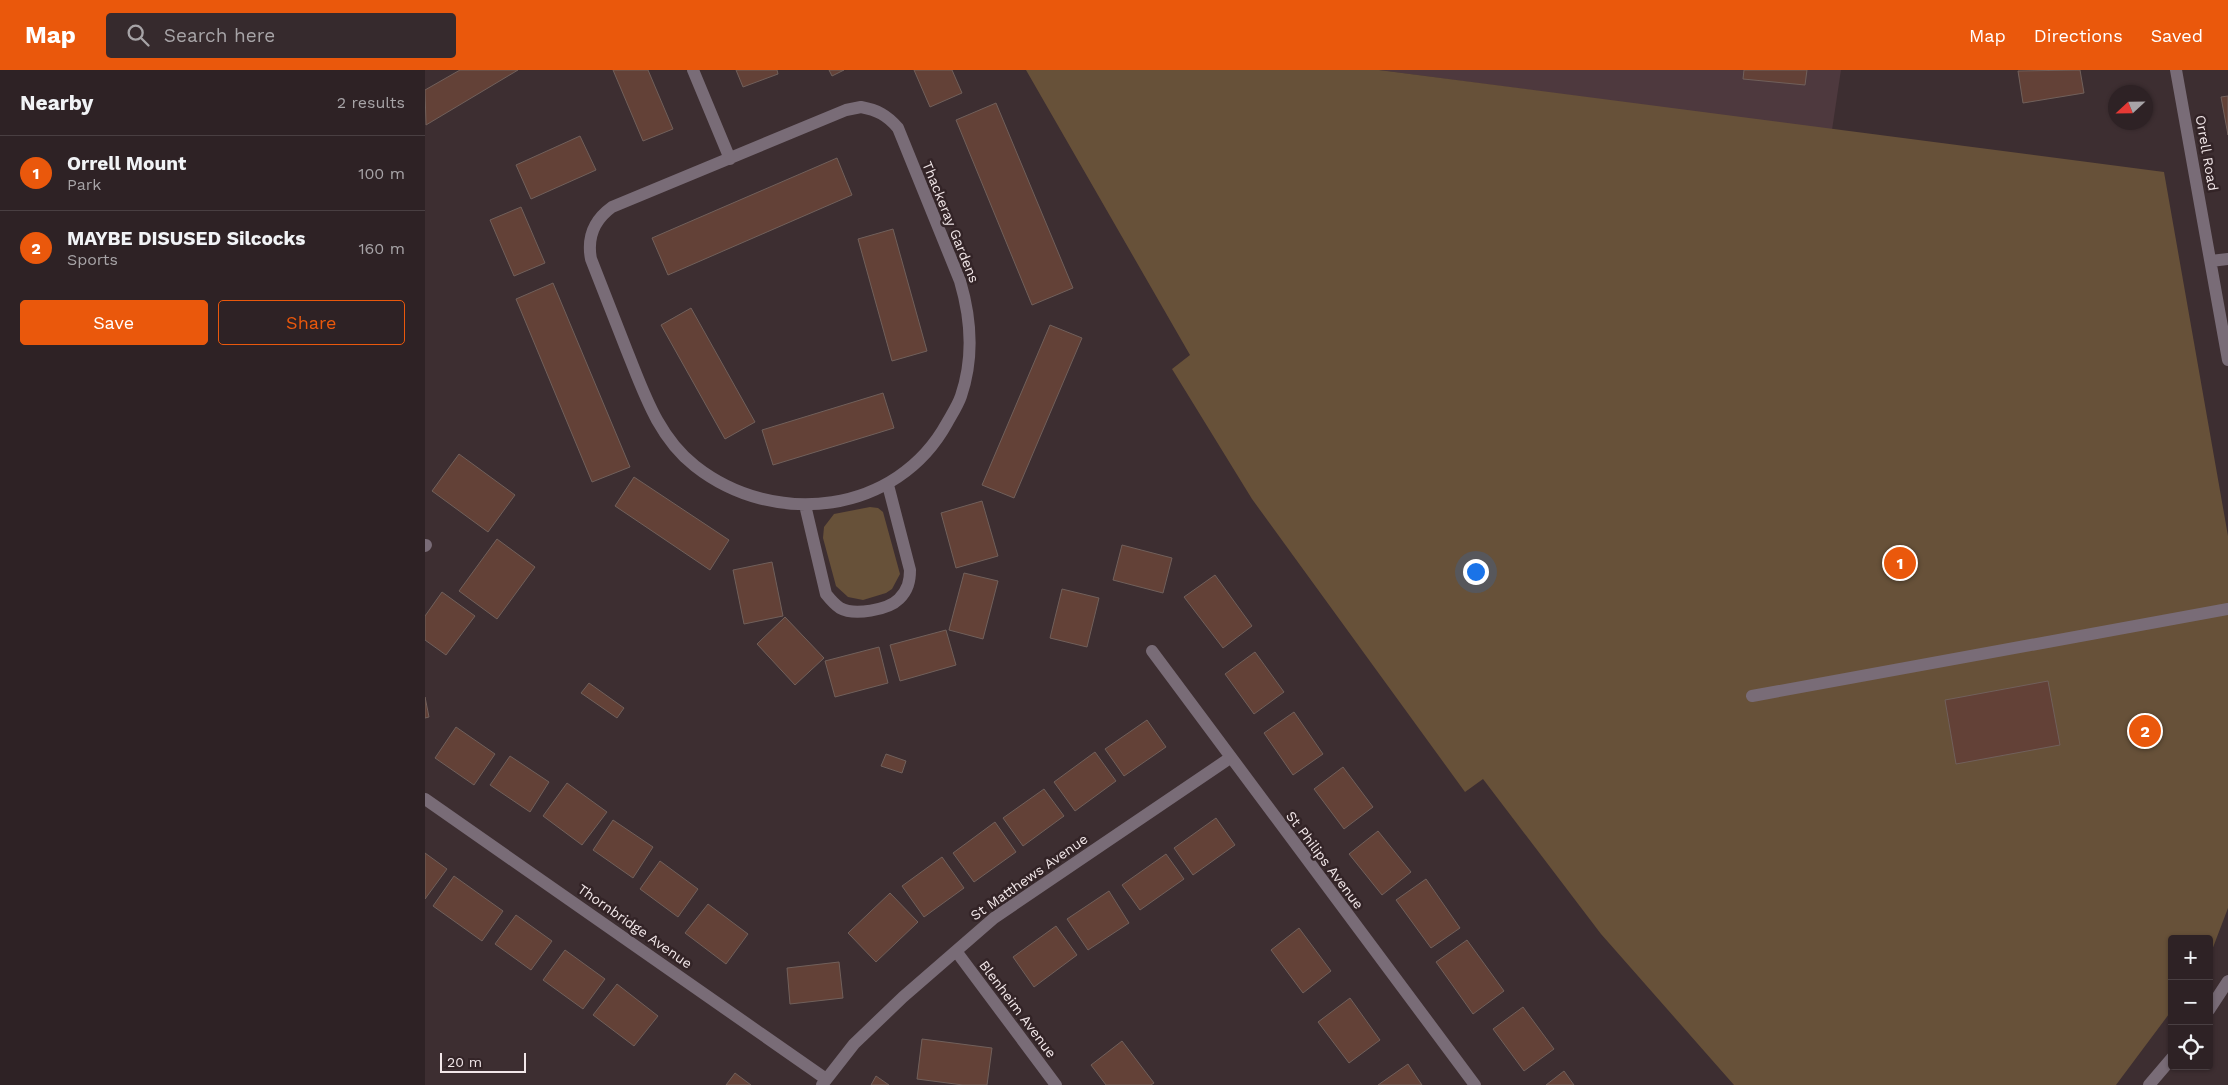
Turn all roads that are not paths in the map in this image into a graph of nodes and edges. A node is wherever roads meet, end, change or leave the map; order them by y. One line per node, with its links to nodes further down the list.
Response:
1 (693, 70): 3 (street)
2 (2176, 70): 5 (street, Orrell Road)
3 (730, 159): 7 (street, Thackeray Gardens); 8 (street, Thackeray Gardens)
4 (2228, 259): 5 (street)
5 (2211, 261): 6 (street, Orrell Road)
6 (2228, 360)
7 (888, 484): 8 (street, Thackeray Gardens); 8 (street)
8 (805, 505)
9 (2228, 609): 11 (street)
10 (1152, 651): 12 (street, St Philips Avenue)
11 (1752, 696)
12 (1230, 758): 14 (street, St Matthews Avenue); 20 (street, St Philips Avenue)
13 (425, 799): 18 (street, Thornbridge Avenue)
14 (956, 951): 18 (street, St Matthews Avenue); 19 (street, Blenheim Avenue)
15 (2228, 981): 16 (street)
16 (2213, 1004)
17 (2168, 1063): 21 (street)
18 (824, 1082)
19 (1056, 1085)
20 (1475, 1085)
21 (2149, 1085)

